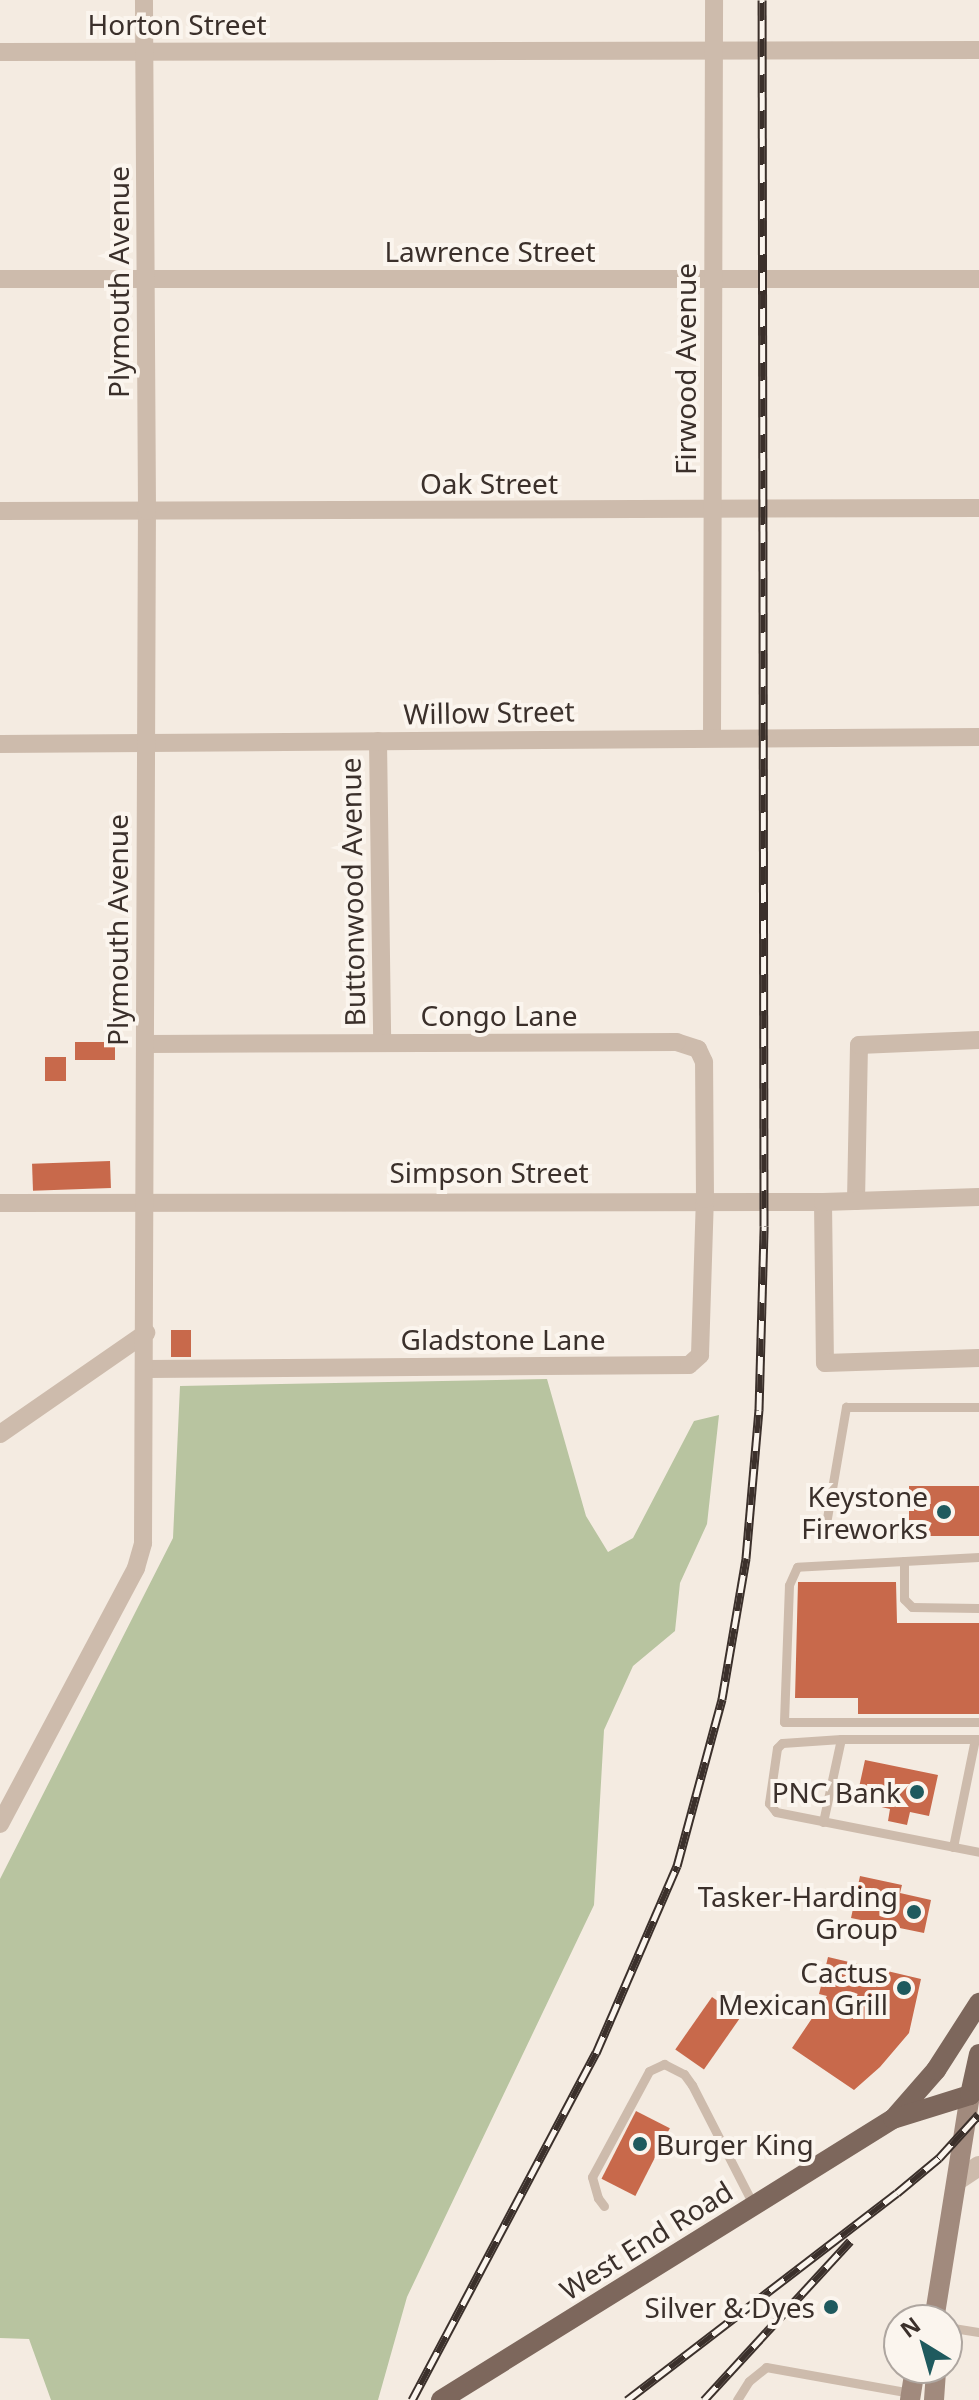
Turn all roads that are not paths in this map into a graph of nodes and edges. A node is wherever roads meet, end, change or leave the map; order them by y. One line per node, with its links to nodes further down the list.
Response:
1 (144, 0): 6 (street, Plymouth Avenue)
2 (714, 0): 3 (street, Firwood Avenue)
3 (714, 49): 4 (street, Horton Street); 6 (street, Horton Street); 10 (street, Firwood Avenue)
4 (979, 50)
5 (0, 52): 6 (street, Horton Street)
6 (144, 52): 8 (street, Plymouth Avenue)
7 (0, 279): 8 (street, Lawrence Street)
8 (146, 279): 10 (street, Lawrence Street); 14 (street, Plymouth Avenue)
9 (979, 279): 10 (street, Lawrence Street)
10 (713, 280): 12 (street, Firwood Avenue)
11 (979, 508): 12 (street, Oak Street)
12 (714, 510): 14 (street, Oak Street); 16 (street, Firwood Avenue)
13 (0, 511): 14 (street, Oak Street)
14 (147, 511): 18 (street, Plymouth Avenue)
15 (979, 737): 16 (street, Willow Street)
16 (712, 738): 17 (street, Willow Street)
17 (378, 741): 18 (street, Willow Street); 21 (street, Buttonwood Avenue)
18 (144, 743): 19 (street, Willow Street); 22 (street, Plymouth Avenue)
19 (0, 744)
20 (979, 1040): 26 (street)
21 (382, 1043): 22 (street, Congo Lane); 24 (street, Congo Lane)
22 (146, 1044): 25 (street, Plymouth Avenue)
23 (979, 1197): 26 (street, Simpson Street)
24 (705, 1199): 25 (street, Simpson Street); 27 (street, Simpson Street); 31 (street, Gladstone Lane)
25 (146, 1201): 28 (street, Simpson Street); 29 (street, Plymouth Avenue)
26 (856, 1201): 27 (street, Simpson Street)
27 (823, 1202): 30 (street)
28 (0, 1203)
29 (146, 1333): 31 (street, Plymouth Avenue); 33 (street)
30 (979, 1358)
31 (146, 1369): 42 (street, Plymouth Avenue)
32 (979, 1407): 34 (lane)
33 (0, 1434)
34 (827, 1518)
35 (979, 1557): 36 (lane)
36 (904, 1561): 37 (lane); 38 (lane)
37 (979, 1608)
38 (979, 1722)
39 (841, 1739): 40 (lane); 41 (lane); 41 (lane)
40 (977, 1739): 43 (lane)
41 (823, 1822): 43 (lane)
42 (0, 1824)
43 (953, 1847): 44 (lane)
44 (979, 1852)
45 (979, 2003): 48 (main road)
46 (979, 2054): 47 (main road)
47 (974, 2095): 48 (main road, West End Road); 50 (main road)
48 (893, 2119): 52 (main road, West End Road)
49 (979, 2166): 50 (street)
50 (958, 2180): 53 (main road)
51 (604, 2206): 52 (lane)
52 (754, 2206): 55 (main road, West End Road)
53 (937, 2304)
54 (911, 2396): 56 (lane)
55 (441, 2400)
56 (737, 2400)

